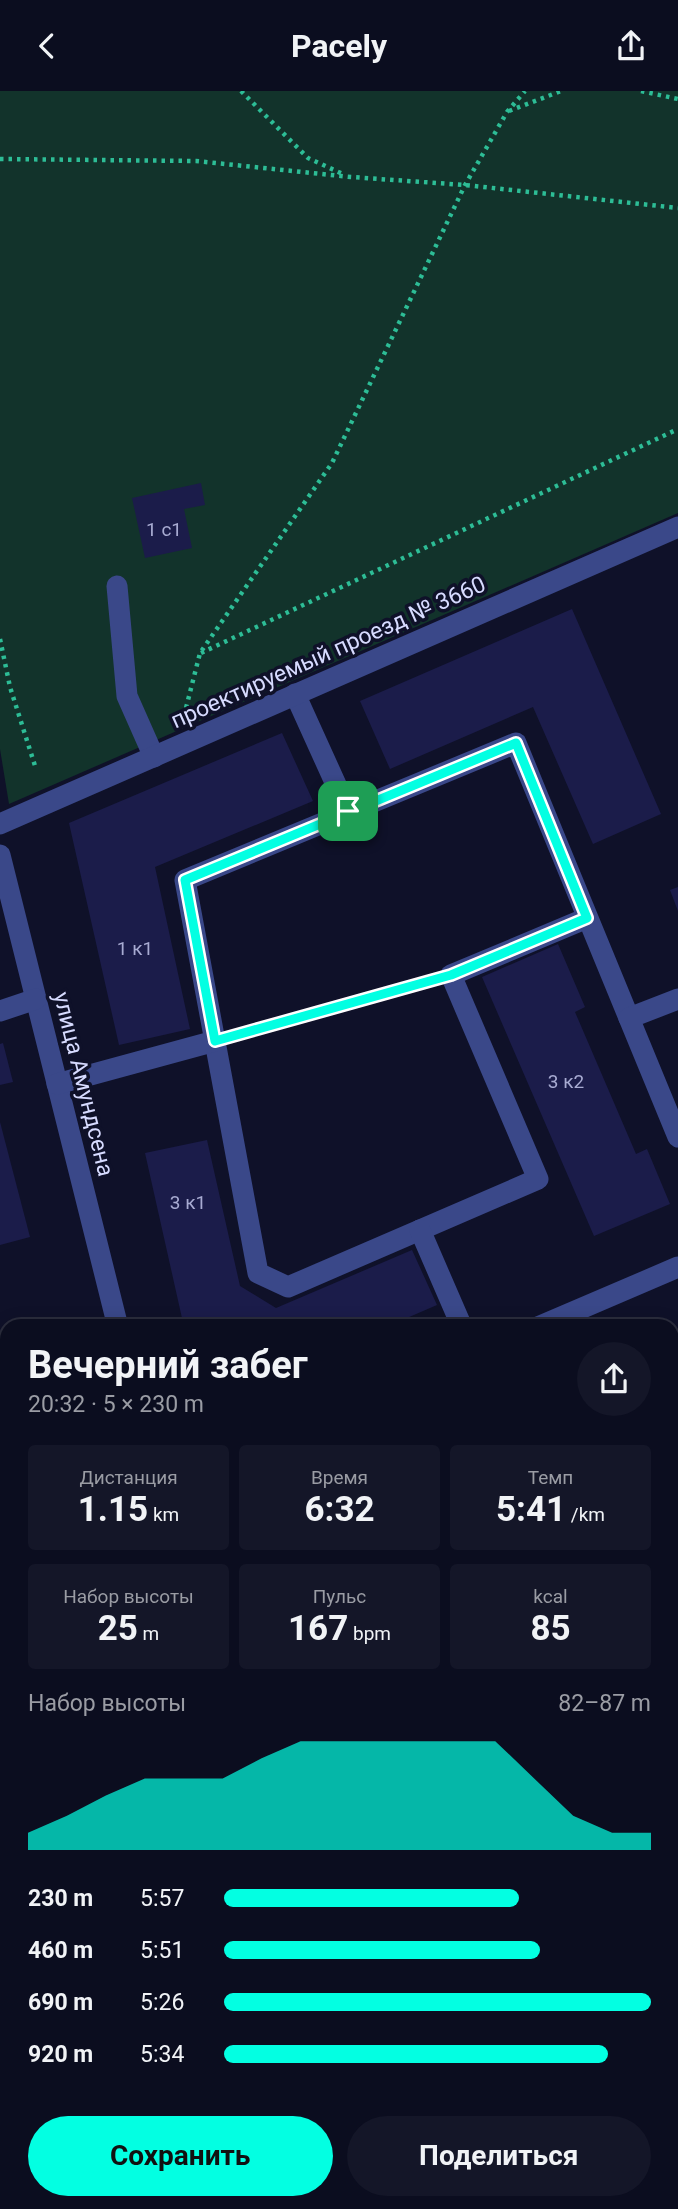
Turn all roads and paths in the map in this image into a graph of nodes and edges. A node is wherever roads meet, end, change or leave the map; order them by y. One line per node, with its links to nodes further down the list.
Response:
1 (241, 91): 8 (path)
2 (525, 91): 6 (path)
3 (561, 91): 6 (path)
4 (641, 91): 5 (path)
5 (678, 99)
6 (507, 112): 9 (path)
7 (0, 159): 8 (path)
8 (351, 177): 9 (path)
9 (465, 185): 10 (path); 15 (path)
10 (678, 208)
11 (678, 429): 15 (path)
12 (678, 527): 16 (street, проектируемый проезд № 3660)
13 (117, 586): 18 (street)
14 (0, 639): 19 (path)
15 (200, 653): 17 (path)
16 (295, 694): 17 (street, проектируемый проезд № 3660); 20 (street)
17 (187, 743): 18 (street, проектируемый проезд № 3660)
18 (154, 757): 21 (street, проектируемый проезд № 3660)
19 (36, 769)
20 (348, 811): 23 (street); 29 (street)
21 (0, 824)
22 (0, 855): 25 (street, улица Амундсена)
23 (587, 918): 24 (street); 28 (street)
24 (451, 975): 29 (path); 32 (street)
25 (36, 999): 27 (street); 30 (street, улица Амундсена)
26 (678, 999): 28 (street)
27 (0, 1011)
28 (629, 1018): 31 (street)
29 (215, 1041): 30 (street); 32 (street)
30 (57, 1084): 34 (street, улица Амундсена)
31 (678, 1137)
32 (420, 1230): 35 (street)
33 (678, 1267): 36 (street)
34 (116, 1319)
35 (459, 1319)
36 (557, 1319)

